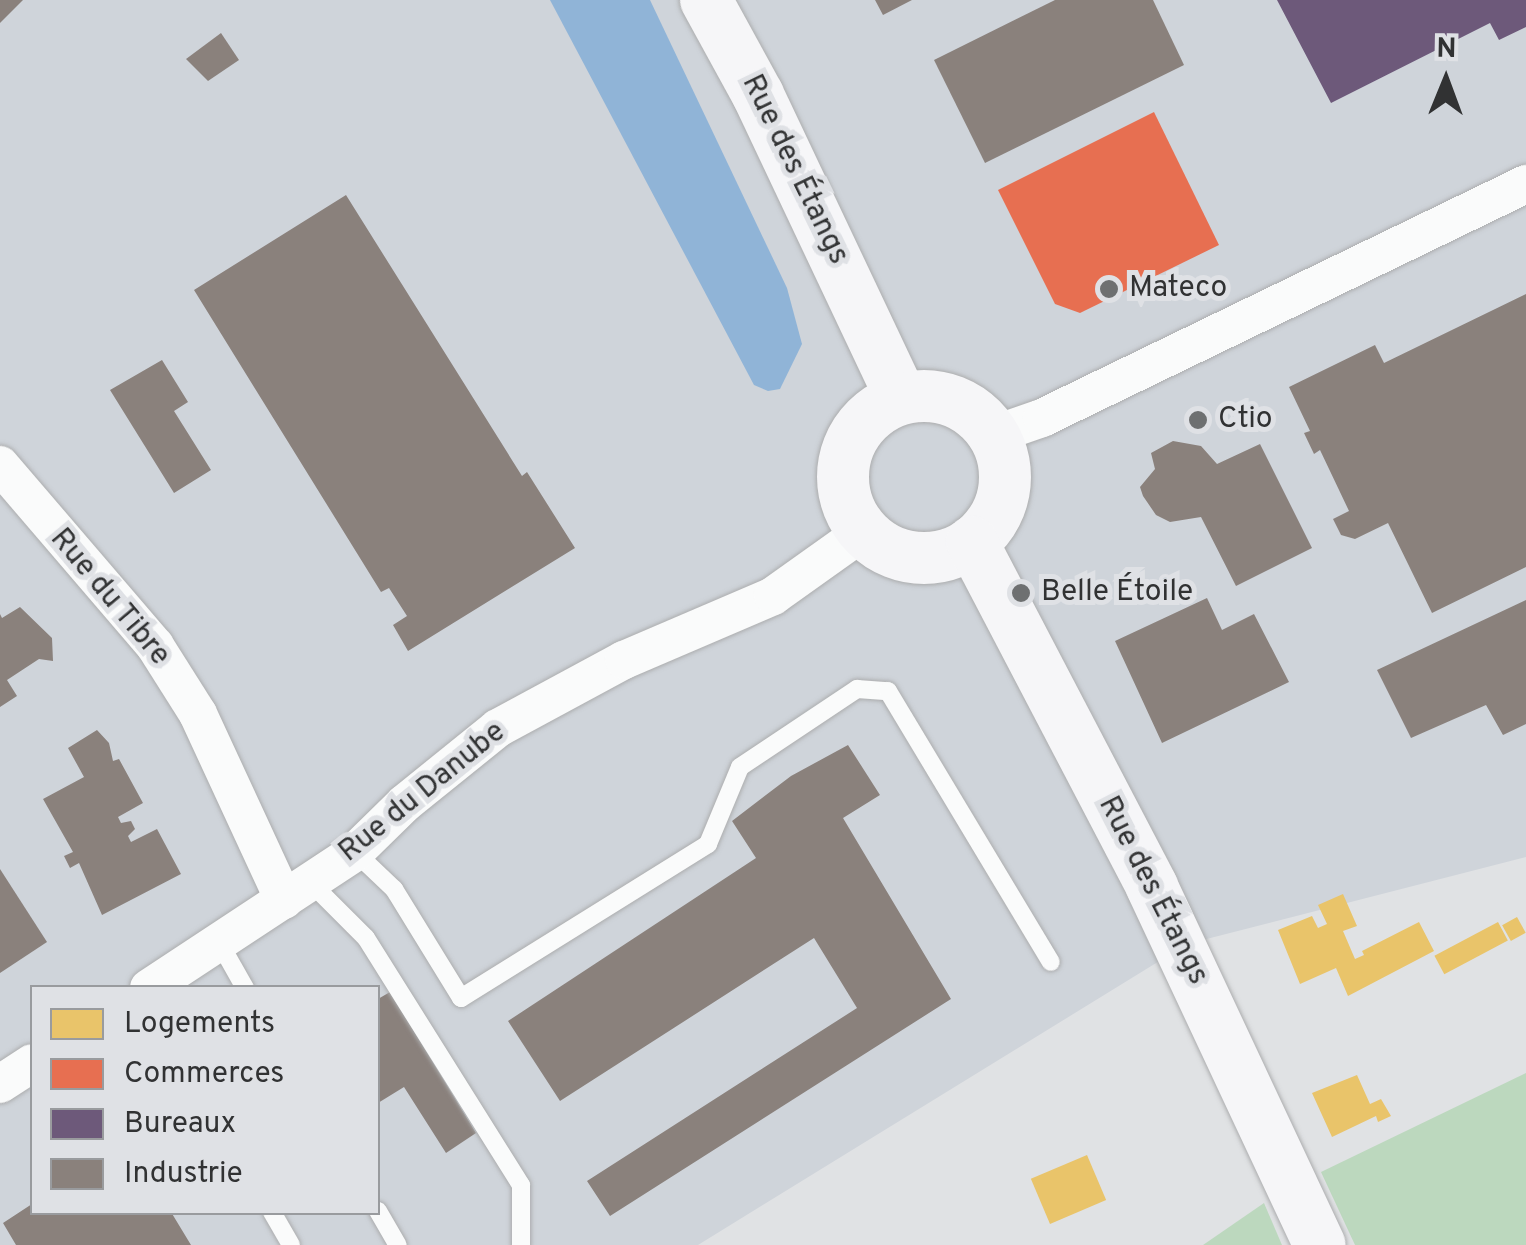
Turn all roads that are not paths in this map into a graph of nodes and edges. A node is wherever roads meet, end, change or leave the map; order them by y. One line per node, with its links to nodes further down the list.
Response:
1 (706, 0): 3 (main road, Rue des Étangs)
2 (1526, 184): 4 (street)
3 (901, 398): 4 (main road); 6 (main road)
4 (993, 435): 7 (main road)
5 (0, 465): 9 (street, Rue du Tibre)
6 (864, 531): 7 (main road); 8 (street, Rue du Danube)
7 (972, 542): 21 (main road, Rue des Étangs)
8 (354, 852): 9 (street, Rue du Danube); 11 (lane)
9 (297, 891): 10 (street, Rue du Danube); 20 (lane)
10 (219, 942): 12 (street, Rue du Danube); 13 (lane)
11 (1051, 962)
12 (154, 985)
13 (243, 985)
14 (30, 1064): 15 (street)
15 (0, 1084)
16 (380, 1214): 19 (lane)
17 (274, 1215): 18 (lane)
18 (291, 1245)
19 (398, 1245)
20 (521, 1245)
21 (1320, 1245)

